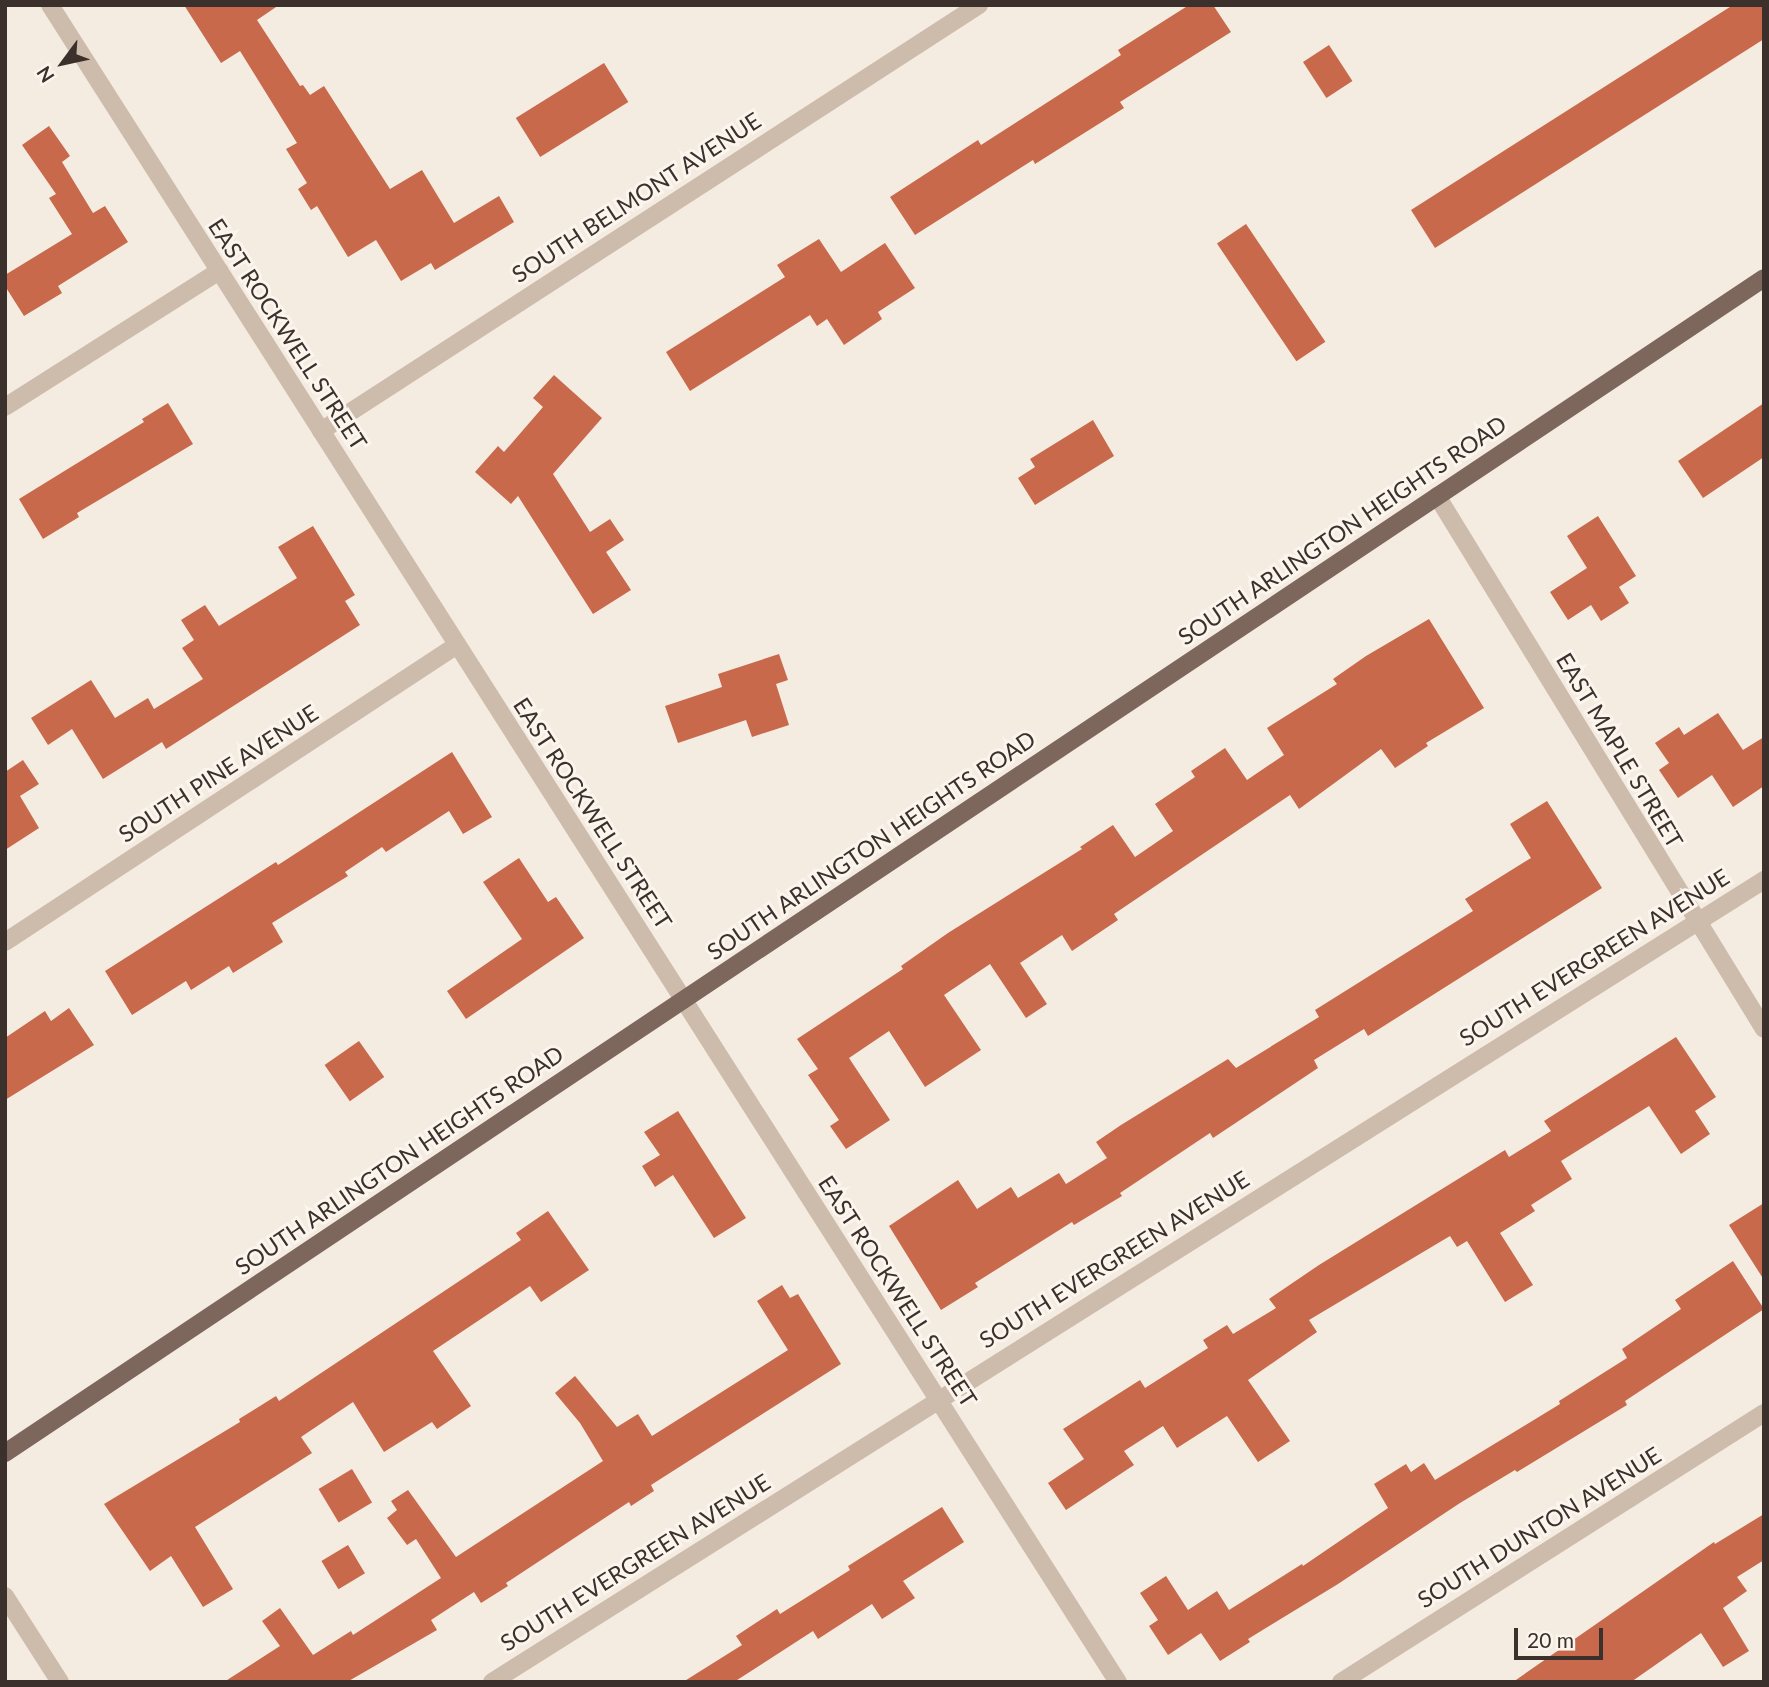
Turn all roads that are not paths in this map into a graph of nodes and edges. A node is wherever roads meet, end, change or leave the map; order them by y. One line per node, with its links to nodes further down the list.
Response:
1 (50, 5): 3 (street, EAST ROCKWELL STREET)
2 (979, 5): 6 (street, SOUTH BELMONT AVENUE)
3 (219, 271): 5 (street); 6 (street, EAST ROCKWELL STREET)
4 (1764, 278): 7 (main road, SOUTH ARLINGTON HEIGHTS ROAD)
5 (5, 407)
6 (321, 430): 8 (street, EAST ROCKWELL STREET)
7 (1437, 496): 10 (street, EAST MAPLE STREET); 12 (main road, SOUTH ARLINGTON HEIGHTS ROAD)
8 (457, 645): 11 (street, SOUTH PINE AVENUE); 12 (street, EAST ROCKWELL STREET)
9 (1764, 880): 10 (street, SOUTH EVERGREEN AVENUE)
10 (1696, 923): 13 (street, EAST MAPLE STREET); 14 (street, SOUTH EVERGREEN AVENUE)
11 (5, 942)
12 (683, 1000): 14 (street, EAST ROCKWELL STREET); 16 (main road, SOUTH ARLINGTON HEIGHTS ROAD)
13 (1764, 1029)
14 (938, 1399): 19 (street, SOUTH EVERGREEN AVENUE); 20 (street, EAST ROCKWELL STREET)
15 (1764, 1413): 21 (street, SOUTH DUNTON AVENUE)
16 (5, 1453)
17 (5, 1596): 18 (street)
18 (60, 1682)
19 (492, 1682)
20 (1118, 1682)
21 (1341, 1682)

